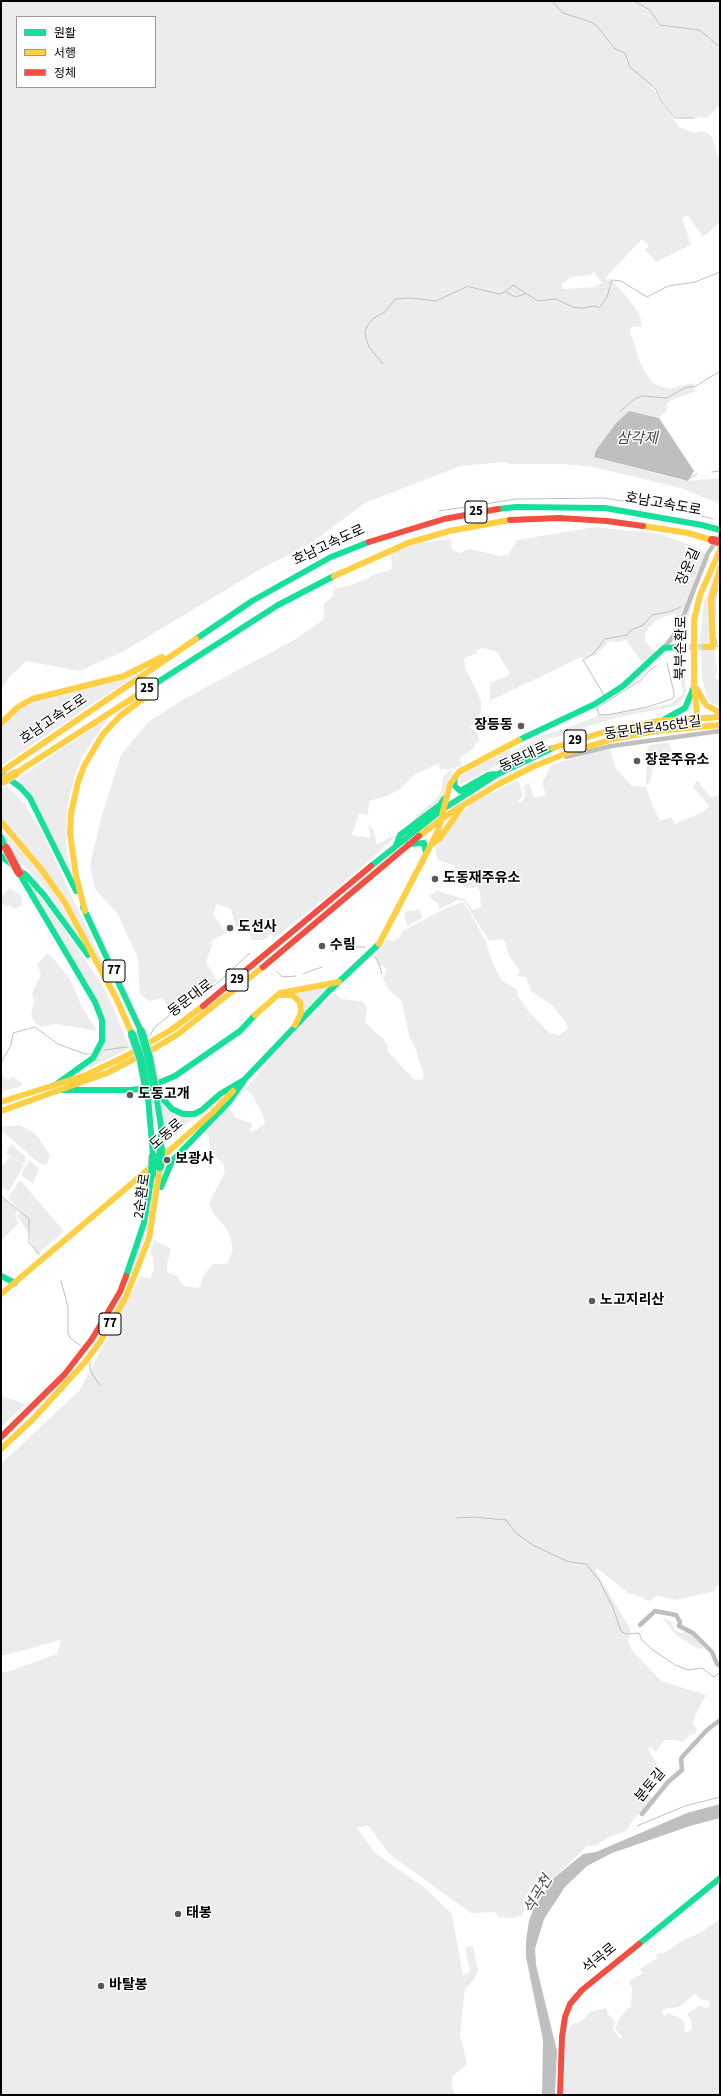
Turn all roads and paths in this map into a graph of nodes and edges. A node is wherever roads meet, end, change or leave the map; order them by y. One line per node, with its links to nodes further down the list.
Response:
1 (718, 529): 6 (main road, 호남고속도로 / 25)
2 (717, 539): 5 (main road, 호남고속도로 / 25); 9 (street, 장운길)
3 (720, 550): 10 (main road, 북부순환로)
4 (720, 568): 8 (main road, 장운길)
5 (278, 605): 23 (main road, 호남고속도로 / 25, bridge); 35 (main road)
6 (186, 646): 15 (main road); 19 (main road, 호남고속도로 / 25)
7 (680, 647): 9 (main road)
8 (705, 647)
9 (664, 648): 22 (main road)
10 (694, 685): 11 (main road); 13 (main road, 북부순환로); 14 (main road)
11 (720, 713)
12 (720, 717): 13 (main road, 동문대로 / 29)
13 (698, 718): 14 (main road, 동문대로 / 29); 17 (main road, 북부순환로)
14 (658, 722): 21 (main road, 동문대로 / 29)
15 (1, 723)
16 (720, 725): 17 (main road, 동문대로 / 29)
17 (699, 727): 20 (main road, 동문대로 / 29)
18 (720, 731): 20 (street, 동문대로456번길)
19 (1, 773): 35 (main road)
20 (522, 773): 25 (main road, 동문대로 / 29)
21 (498, 774): 22 (main road); 26 (main road, 동문대로 / 29)
22 (455, 777): 24 (main road)
23 (1, 782)
24 (447, 796): 26 (main road); 31 (main road)
25 (463, 805): 27 (main road, 동문대로 / 29); 32 (main road)
26 (443, 809): 27 (main road); 31 (main road, 동문대로 / 29)
27 (441, 819): 30 (main road, 동문대로 / 29); 32 (main road)
28 (1, 822): 36 (main road)
29 (1, 837): 41 (main road, bridge)
30 (407, 844): 33 (main road); 41 (main road, 동문대로 / 29)
31 (396, 845): 41 (main road, 동문대로 / 29)
32 (431, 845): 33 (main road)
33 (426, 853): 37 (main road)
34 (1, 856): 36 (main road)
35 (85, 911): 42 (main road, 2순환로 / 77, bridge)
36 (105, 979): 42 (main road, 2순환로 / 77, bridge)
37 (339, 982): 38 (main road, 동문대로); 39 (main road, 도동로)
38 (274, 996): 39 (main road); 41 (main road, 동문대로)
39 (293, 1029): 40 (main road, 도동로)
40 (245, 1079): 42 (main road); 45 (main road); 47 (main road, 도동로)
41 (58, 1087): 43 (main road, 동문대로 / 29); 44 (main road, 동문대로 / 29)
42 (155, 1094): 45 (main road, 2순환로 / 77, bridge); 49 (main road, 2순환로 / 77, bridge)
43 (1, 1102)
44 (1, 1111)
45 (156, 1201): 50 (main road, 2순환로 / 77)
46 (1, 1276): 47 (main road)
47 (15, 1283): 48 (main road, 도동로)
48 (1, 1294)
49 (1, 1437)
50 (1, 1449)
51 (640, 1625): 52 (street)
52 (720, 1666)
53 (720, 1720): 54 (street, 분토길)
54 (642, 1814)
55 (720, 1878): 56 (main road, 석곡로)
56 (560, 2095)

